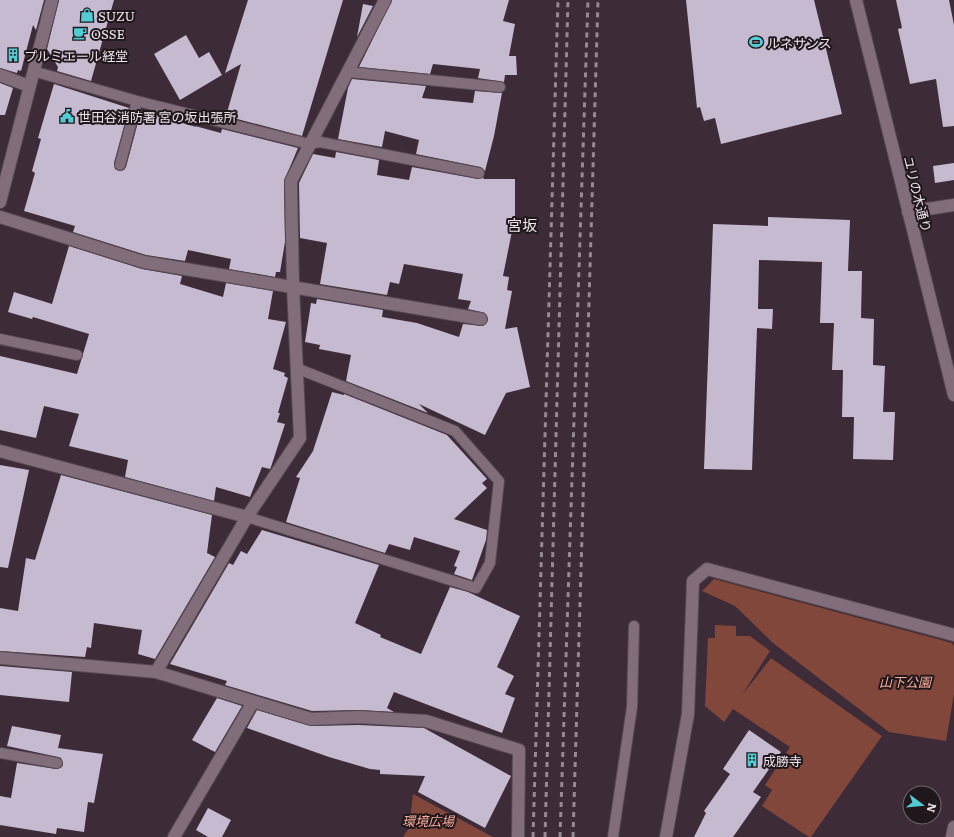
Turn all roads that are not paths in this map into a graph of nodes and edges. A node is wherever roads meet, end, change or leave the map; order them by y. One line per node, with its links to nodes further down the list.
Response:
1 (52, 0): 4 (street)
2 (856, 0): 15 (street, ユリの木通り)
3 (383, 1): 5 (street)
4 (33, 71): 7 (street); 9 (lane)
5 (348, 72): 8 (lane); 10 (street)
6 (0, 75): 7 (street)
7 (29, 86): 13 (street)
8 (500, 87)
9 (138, 101): 10 (lane); 11 (lane)
10 (309, 144): 12 (lane); 17 (street)
11 (120, 165)
12 (479, 173)
13 (0, 202)
14 (954, 205): 15 (street)
15 (908, 212): 22 (street, ユリの木通り)
16 (0, 217): 17 (street)
17 (293, 287): 18 (street); 21 (street)
18 (481, 320)
19 (0, 339): 20 (lane)
20 (77, 355)
21 (296, 368): 24 (street); 24 (lane)
22 (954, 395)
23 (0, 451): 24 (street)
24 (247, 516): 28 (street)
25 (634, 626): 35 (lane)
26 (954, 635): 36 (street)
27 (0, 658): 28 (street)
28 (156, 672): 29 (street)
29 (253, 702): 33 (street); 34 (street)
30 (0, 753): 31 (lane)
31 (57, 763)
32 (954, 827): 37 (street)
33 (174, 837)
34 (518, 837)
35 (613, 837)
36 (666, 837)
37 (952, 837)

